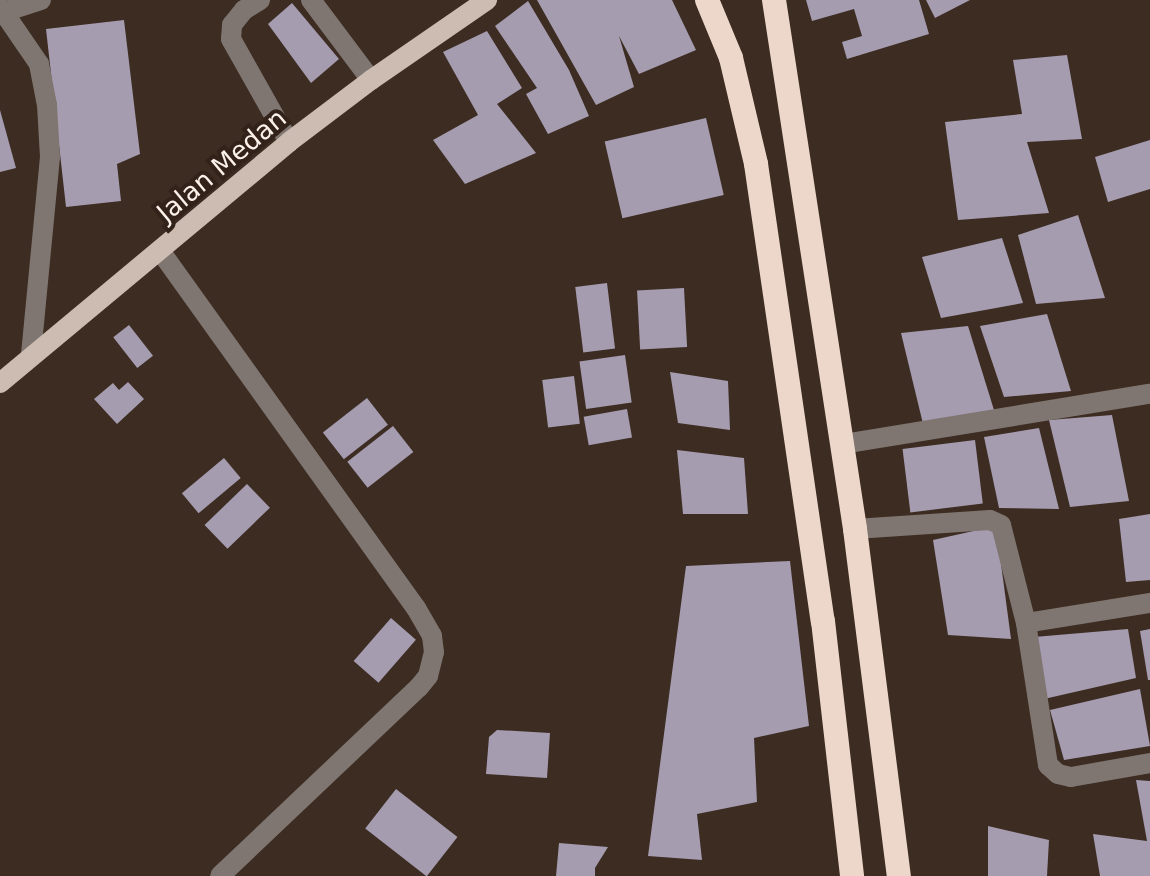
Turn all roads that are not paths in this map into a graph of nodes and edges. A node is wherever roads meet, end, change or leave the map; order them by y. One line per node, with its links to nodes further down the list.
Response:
1 (41, 0): 7 (street)
2 (260, 0): 9 (street)
3 (311, 0): 8 (street)
4 (487, 0): 8 (main road, Jalan Medan)
5 (707, 0): 20 (highway)
6 (774, 0): 14 (highway)
7 (1, 10): 11 (street)
8 (371, 80): 9 (main road, Jalan Medan)
9 (289, 142): 10 (main road, Jalan Medan)
10 (161, 252): 11 (main road, Jalan Medan); 19 (street)
11 (31, 356): 12 (main road, Jalan Medan)
12 (0, 383)
13 (1150, 394): 14 (street)
14 (843, 444): 15 (highway)
15 (855, 529): 17 (street); 21 (highway)
16 (1150, 603): 17 (street)
17 (1026, 623): 18 (street)
18 (1150, 763)
19 (220, 876)
20 (852, 876)
21 (899, 876)

